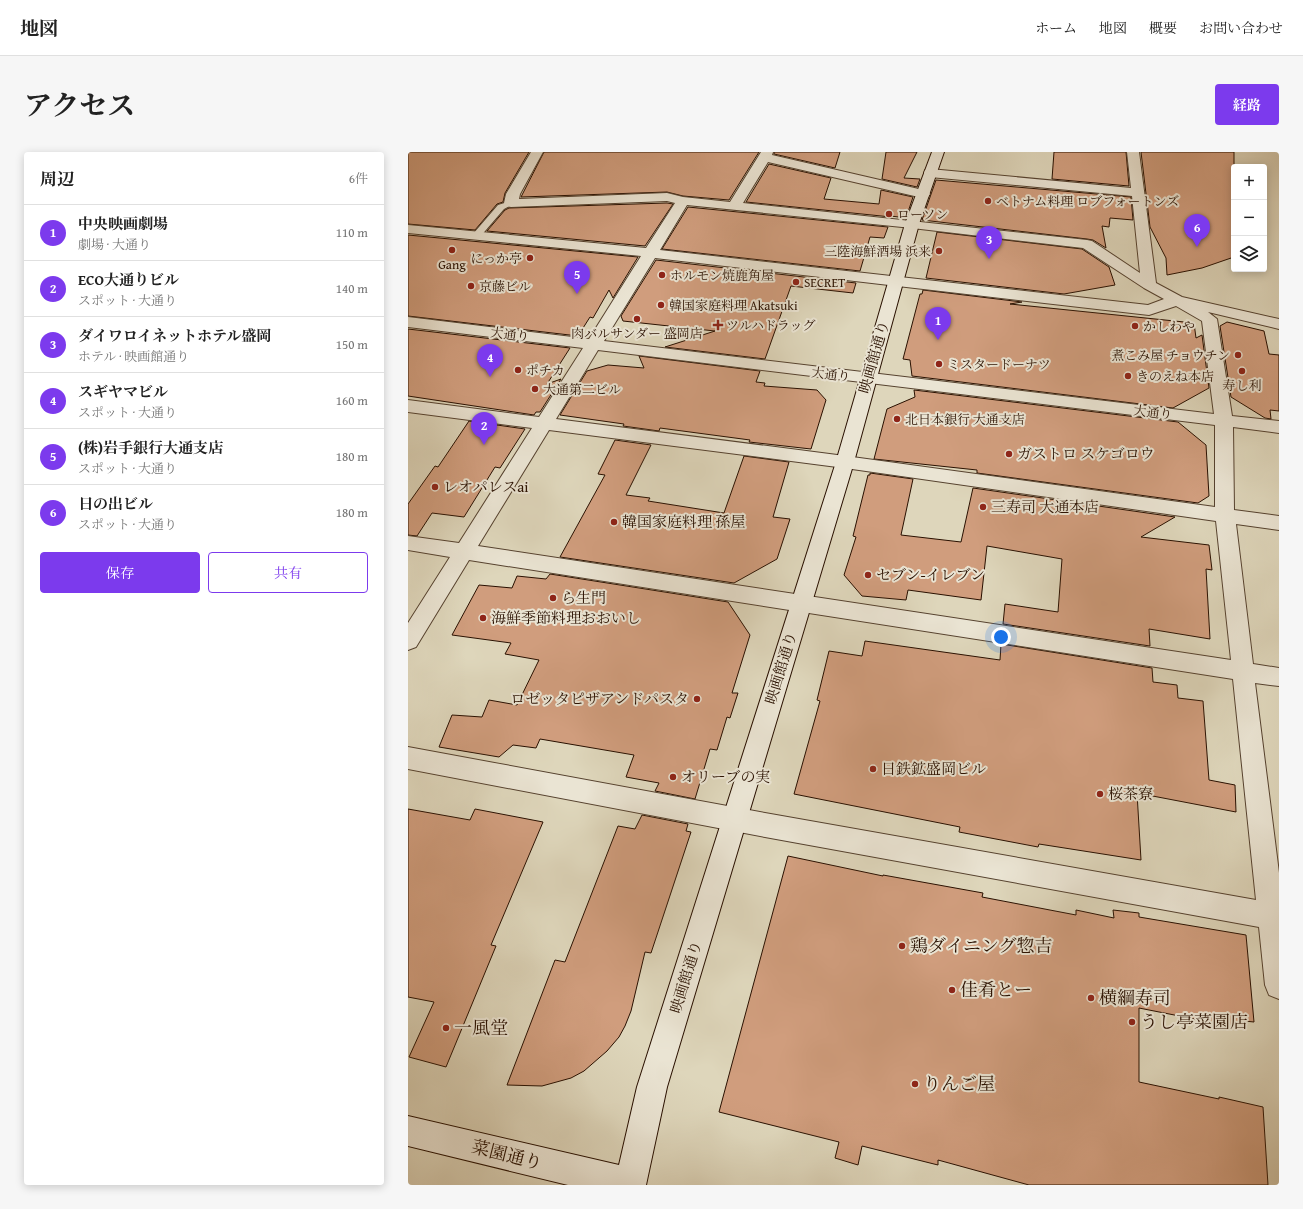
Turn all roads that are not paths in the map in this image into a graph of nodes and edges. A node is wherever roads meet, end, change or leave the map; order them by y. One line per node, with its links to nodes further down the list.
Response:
1 (538, 152): 9 (street)
2 (938, 152): 5 (street, 映画館通り)
3 (1133, 152): 6 (street)
4 (766, 154): 7 (street); 10 (street)
5 (930, 174): 6 (street); 7 (street, 映画館通り)
6 (1139, 193): 16 (street)
7 (923, 194): 11 (street, 映画館通り)
8 (683, 201): 9 (street); 10 (street); 14 (street)
9 (511, 203): 13 (lane)
10 (734, 206): 11 (street)
11 (912, 224): 15 (street, 映画館通り); 16 (street)
12 (408, 229): 13 (street)
13 (476, 236): 14 (street)
14 (650, 253): 15 (street); 20 (street)
15 (895, 281): 17 (street); 21 (street, 映画館通り)
16 (1148, 285): 17 (street)
17 (1177, 300): 19 (street); 23 (street)
18 (408, 322): 20 (street, 大通り)
19 (1279, 324)
20 (594, 345): 21 (street, 大通り); 24 (street)
21 (868, 378): 23 (street, 大通り); 26 (street, 映画館通り)
22 (408, 406): 24 (street)
23 (1224, 420): 25 (street, 大通り); 27 (street)
24 (544, 423): 26 (street); 30 (street)
25 (1279, 427)
26 (845, 462): 27 (street); 31 (street, 映画館通り)
27 (1225, 516): 28 (street); 33 (street)
28 (1279, 523)
29 (408, 543): 30 (street)
30 (464, 551): 31 (street); 32 (street)
31 (801, 603): 33 (street); 36 (street, 映画館通り)
32 (408, 640)
33 (1244, 672): 34 (street); 37 (street)
34 (1279, 677)
35 (408, 758): 36 (street)
36 (734, 820): 37 (street); 40 (street, 映画館通り)
37 (1275, 916): 38 (street)
38 (1279, 985)
39 (408, 1131): 40 (street, 菜園通り)
40 (630, 1185)

